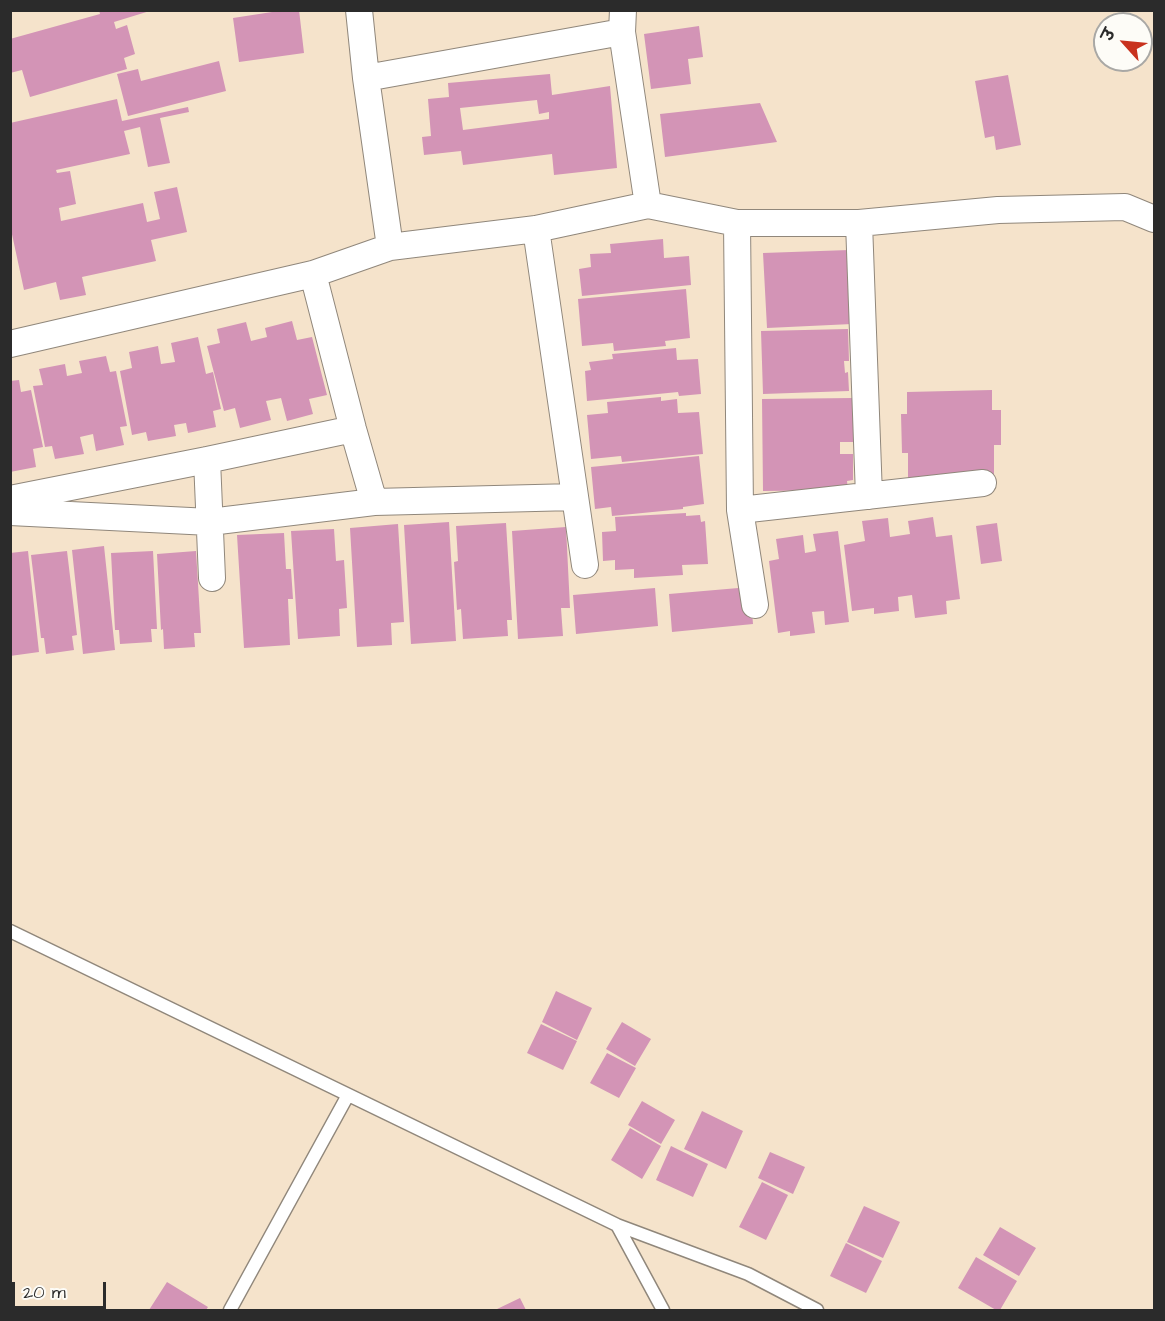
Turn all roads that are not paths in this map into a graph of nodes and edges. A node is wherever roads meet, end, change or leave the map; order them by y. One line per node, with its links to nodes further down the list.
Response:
1 (359, 10): 3 (street)
2 (623, 21): 3 (street); 4 (street)
3 (366, 78): 9 (street)
4 (648, 205): 6 (street); 8 (street)
5 (1155, 219): 7 (street)
6 (737, 223): 7 (street); 19 (street)
7 (859, 223): 15 (street)
8 (536, 230): 9 (street); 16 (street)
9 (390, 247): 10 (street)
10 (313, 274): 11 (street); 12 (street)
11 (10, 344)
12 (353, 429): 13 (street); 18 (street)
13 (207, 460): 17 (street); 21 (street)
14 (983, 483): 15 (street)
15 (869, 496): 19 (street)
16 (575, 497): 18 (street); 22 (street)
17 (10, 499)
18 (374, 501): 21 (street)
19 (740, 510): 24 (street)
20 (10, 512): 21 (street)
21 (210, 522): 23 (street)
22 (585, 565)
23 (212, 578)
24 (754, 605)
25 (10, 931): 26 (lane)
26 (348, 1095): 27 (lane); 29 (lane)
27 (617, 1226): 28 (lane); 30 (lane)
28 (662, 1310)
29 (230, 1311)
30 (816, 1311)

